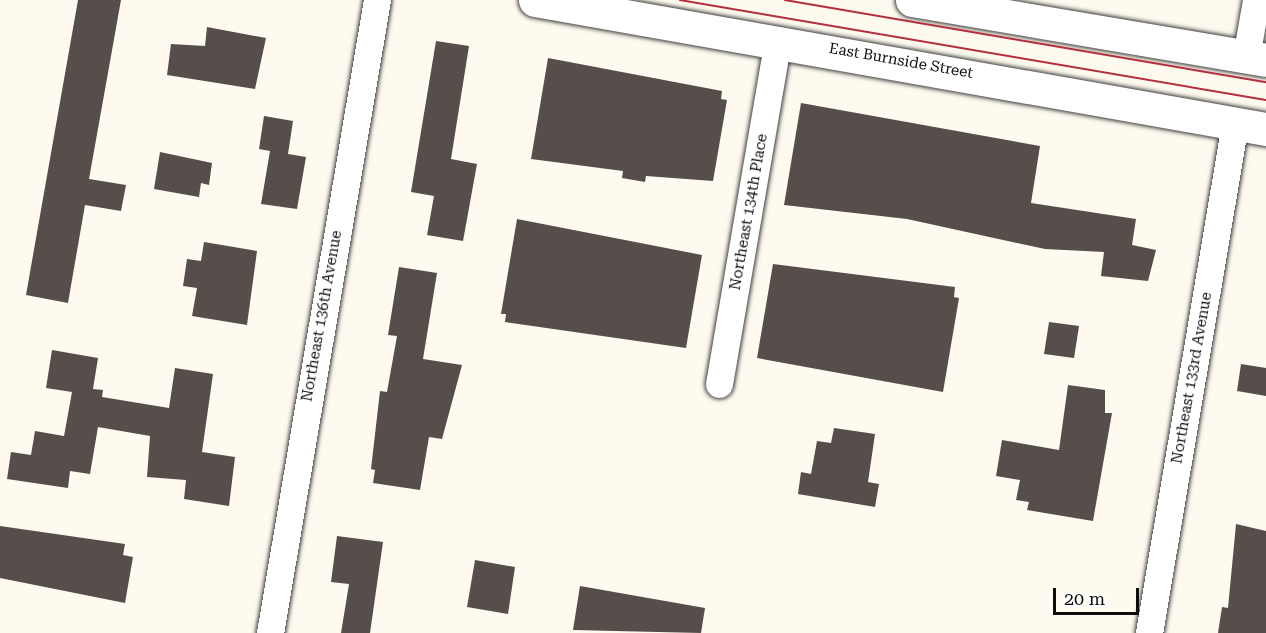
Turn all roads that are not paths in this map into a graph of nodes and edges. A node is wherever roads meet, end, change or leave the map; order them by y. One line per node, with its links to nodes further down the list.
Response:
1 (377, 0): 9 (street, Northeast 136th Avenue)
2 (535, 0): 5 (street, East Burnside Street)
3 (912, 0): 6 (street)
4 (1256, 0): 6 (street)
5 (778, 40): 7 (street, East Burnside Street); 8 (street, Northeast 134th Place)
6 (1256, 58)
7 (1251, 126): 10 (street, Northeast 133rd Avenue)
8 (719, 384)
9 (270, 633)
10 (1149, 633)

